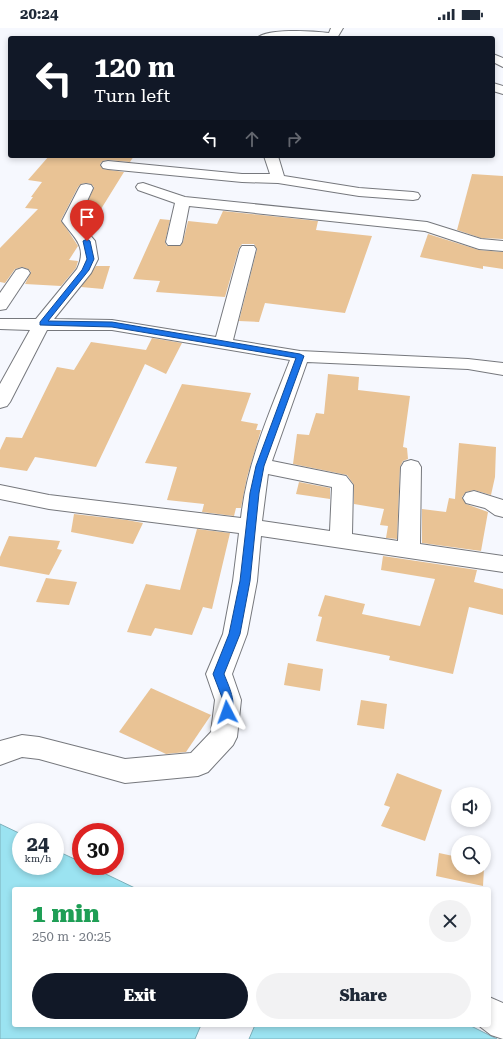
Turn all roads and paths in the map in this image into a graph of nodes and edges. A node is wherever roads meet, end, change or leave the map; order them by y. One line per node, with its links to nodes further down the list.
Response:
1 (336, 34): 2 (street)
2 (268, 36)
3 (272, 158): 5 (street)
4 (108, 165): 5 (street)
5 (278, 179): 8 (street)
6 (143, 187): 9 (street)
7 (86, 188): 16 (street)
8 (413, 196)
9 (183, 201): 10 (street); 11 (street)
10 (174, 242)
11 (503, 246)
12 (248, 249): 17 (street)
13 (22, 273): 14 (street)
14 (0, 305)
15 (0, 324): 16 (street)
16 (42, 324): 17 (street); 20 (street)
17 (224, 343): 18 (street)
18 (300, 356): 19 (street); 21 (street)
19 (503, 369)
20 (0, 402)
21 (260, 466): 26 (street); 27 (street)
22 (411, 467): 28 (street)
23 (0, 492): 26 (street)
24 (474, 498): 25 (street)
25 (503, 510)
26 (251, 527): 27 (street); 30 (street)
27 (341, 540): 28 (street)
28 (409, 550): 29 (street)
29 (503, 564)
30 (0, 753)
31 (491, 1015): 32 (street)
32 (503, 1023)

